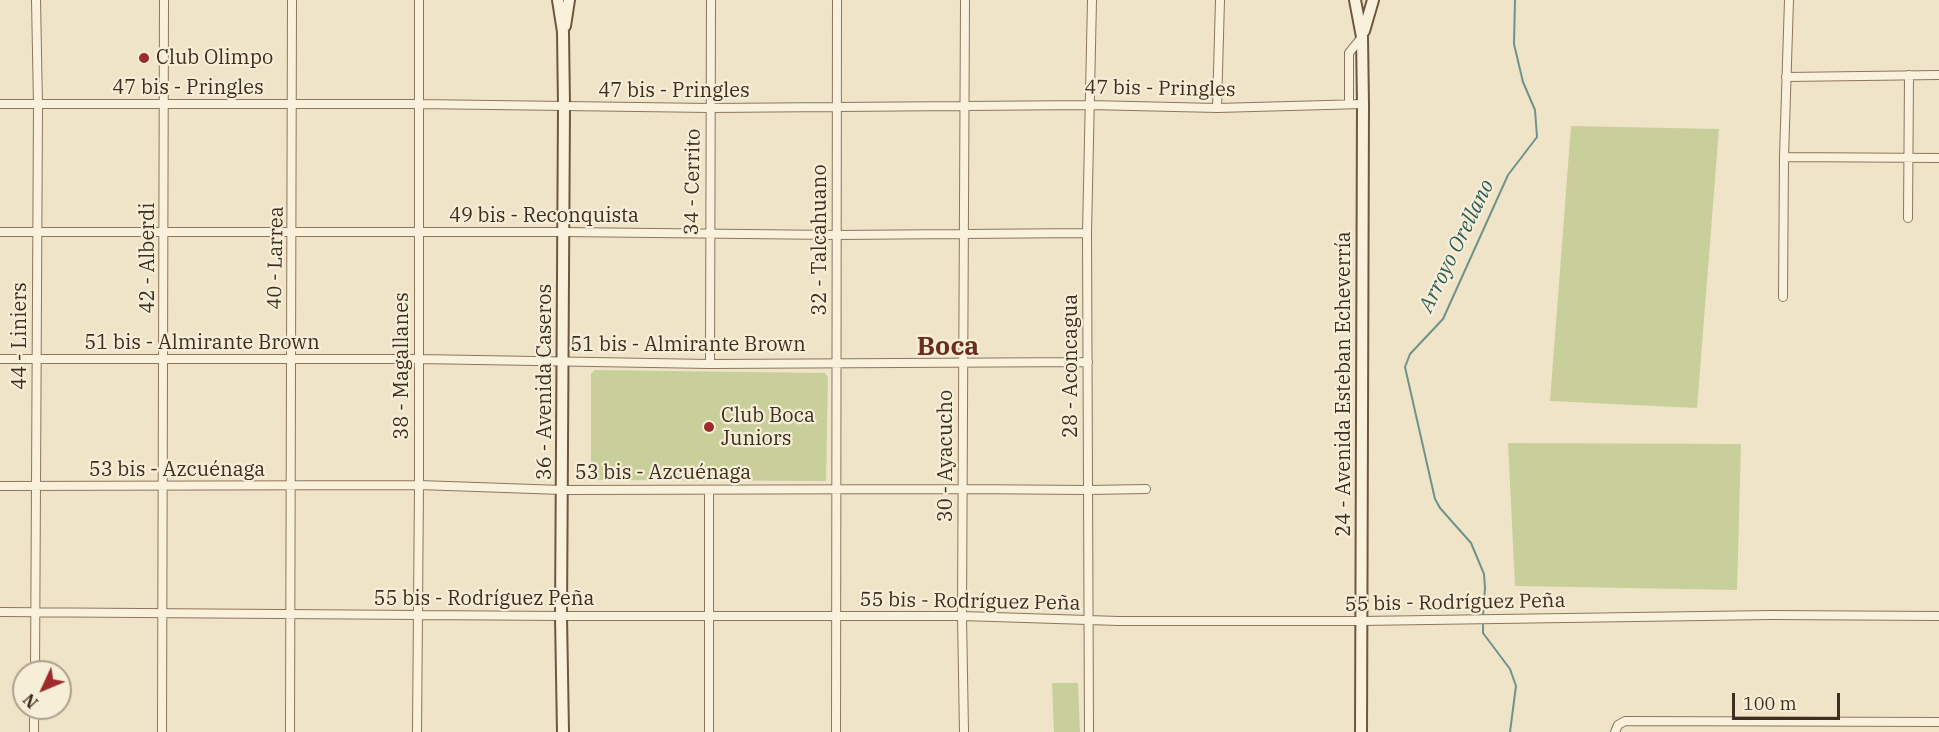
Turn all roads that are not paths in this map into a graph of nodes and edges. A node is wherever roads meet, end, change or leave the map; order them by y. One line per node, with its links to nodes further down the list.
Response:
1 (36, 0): 25 (street, 44 - Liniers)
2 (165, 0): 22 (street, 42 - Alberdi)
3 (292, 0): 26 (street, 40 - Larrea)
4 (419, 0): 23 (street, 38 - Magallanes)
5 (558, 0): 15 (main road, 36 - Avenida Caseros)
6 (569, 0): 15 (main road, 36 - Avenida Caseros)
7 (711, 0): 31 (street, 34 - Cerrito)
8 (837, 0): 29 (street, 32 - Talcahuano)
9 (965, 0): 30 (street, 30 - Ayacucho)
10 (1092, 0): 27 (street, 28 - Aconcagua)
11 (1220, 0): 32 (street)
12 (1355, 0): 16 (main road, 24 - Avenida Esteban Echeverría)
13 (1373, 0): 16 (main road, 24 - Avenida Esteban Echeverría)
14 (1789, 0): 19 (street)
15 (562, 32): 28 (main road, 36 - Avenida Caseros)
16 (1362, 37): 20 (street, 24 - Avenida Esteban Echeverría); 24 (main road, 24 - Avenida Esteban Echeverría)
17 (1909, 75): 18 (street); 19 (street); 34 (street)
18 (1939, 75)
19 (1786, 77): 33 (street)
20 (1349, 103): 24 (street, 47 bis - Pringles); 32 (street, 47 bis - Pringles)
21 (0, 104): 25 (street, 47 bis - Pringles)
22 (165, 104): 25 (street, 47 bis - Pringles); 26 (street, 47 bis - Pringles); 42 (street, 42 - Alberdi)
23 (419, 104): 26 (street, 47 bis - Pringles); 28 (street, 47 bis - Pringles); 39 (street, 38 - Magallanes)
24 (1363, 104): 80 (main road, 24 - Avenida Esteban Echeverría)
25 (38, 105): 41 (street, 44 - Liniers)
26 (293, 105): 38 (street, 40 - Larrea)
27 (1089, 105): 30 (street, 47 bis - Pringles); 32 (street, 47 bis - Pringles); 44 (street, 28 - Aconcagua)
28 (564, 106): 31 (street, 47 bis - Pringles); 40 (main road, 36 - Avenida Caseros)
29 (837, 106): 30 (street, 47 bis - Pringles); 31 (street, 47 bis - Pringles); 46 (street, 32 - Talcahuano)
30 (963, 106): 43 (street, 30 - Ayacucho)
31 (710, 108): 45 (street, 34 - Cerrito)
32 (1217, 108)
33 (1784, 157): 34 (street); 47 (street)
34 (1910, 158): 35 (street); 36 (street)
35 (1939, 158)
36 (1908, 218)
37 (0, 232): 41 (street, 49 bis - Reconquista)
38 (293, 232): 39 (street, 49 bis - Reconquista); 42 (street, 49 bis - Reconquista); 52 (street, 40 - Larrea)
39 (419, 232): 40 (street, 49 bis - Reconquista); 51 (street, 38 - Magallanes)
40 (564, 232): 45 (street, 49 bis - Reconquista); 53 (main road, 36 - Avenida Caseros)
41 (37, 233): 42 (street, 49 bis - Reconquista); 49 (street, 44 - Liniers)
42 (164, 233): 50 (street, 42 - Alberdi)
43 (963, 233): 44 (street, 49 bis - Reconquista); 46 (street, 49 bis - Reconquista); 54 (street, 30 - Ayacucho)
44 (1087, 233): 55 (street, 28 - Aconcagua)
45 (709, 234): 46 (street, 49 bis - Reconquista); 57 (street, 34 - Cerrito)
46 (836, 235): 56 (street, 32 - Talcahuano)
47 (1783, 297)
48 (0, 359): 49 (street, 51 bis - Almirante Brown)
49 (36, 359): 50 (street, 51 bis - Almirante Brown); 60 (street, 44 - Liniers)
50 (163, 359): 52 (street, 51 bis - Almirante Brown); 61 (street, 42 - Alberdi)
51 (419, 359): 52 (street, 51 bis - Almirante Brown); 53 (street, 51 bis - Almirante Brown); 58 (street, 38 - Magallanes)
52 (291, 360): 62 (street, 40 - Larrea)
53 (563, 361): 57 (street, 51 bis - Almirante Brown); 66 (main road, 36 - Avenida Caseros)
54 (963, 362): 55 (street, 51 bis - Almirante Brown); 56 (street, 51 bis - Almirante Brown); 64 (street, 30 - Ayacucho)
55 (1088, 362): 68 (street, 28 - Aconcagua)
56 (836, 363): 57 (street, 51 bis - Almirante Brown); 63 (street, 32 - Talcahuano)
57 (710, 364)
58 (419, 485): 62 (street, 53 bis - Azcuénaga); 66 (street, 53 bis - Azcuénaga); 73 (street, 38 - Magallanes)
59 (0, 486): 60 (street, 53 bis - Azcuénaga)
60 (36, 486): 61 (street, 53 bis - Azcuénaga); 70 (street, 44 - Liniers)
61 (164, 486): 62 (street, 53 bis - Azcuénaga); 71 (street, 42 - Alberdi)
62 (292, 486): 72 (street, 40 - Larrea)
63 (835, 489): 64 (street, 53 bis - Azcuénaga); 67 (street, 53 bis - Azcuénaga); 78 (street, 32 - Talcahuano)
64 (962, 489): 68 (street, 53 bis - Azcuénaga); 76 (street, 30 - Ayacucho)
65 (1146, 489): 68 (street, 53 bis - Azcuénaga)
66 (562, 490): 67 (street, 53 bis - Azcuénaga); 74 (main road, 36 - Avenida Caseros)
67 (709, 490): 75 (street)
68 (1088, 490): 79 (street, 28 - Aconcagua)
69 (0, 612): 70 (street, 55 bis - Rodríguez Peña)
70 (36, 612): 71 (street, 55 bis - Rodríguez Peña); 81 (street, 44 - Liniers)
71 (164, 614): 72 (street, 55 bis - Rodríguez Peña); 85 (street, 42 - Alberdi)
72 (291, 614): 73 (street, 55 bis - Rodríguez Peña); 86 (street, 40 - Larrea)
73 (418, 615): 74 (street, 55 bis - Rodríguez Peña); 87 (street, 38 - Magallanes)
74 (561, 616): 75 (street, 55 bis - Rodríguez Peña); 88 (main road, 36 - Avenida Caseros)
75 (709, 616): 78 (street, 55 bis - Rodríguez Peña); 89 (street)
76 (962, 616): 78 (street, 55 bis - Rodríguez Peña); 79 (street, 55 bis - Rodríguez Peña); 91 (street, 30 - Ayacucho)
77 (1939, 616): 80 (street, 55 bis - Rodríguez Peña)
78 (836, 617): 90 (street, 32 - Talcahuano)
79 (1089, 620): 80 (street, 55 bis - Rodríguez Peña); 92 (street, 28 - Aconcagua)
80 (1361, 621): 93 (main road, 24 - Avenida Esteban Echeverría)
81 (35, 660)
82 (1718, 721): 83 (street); 94 (street); 95 (street)
83 (1829, 722): 84 (street); 96 (street)
84 (1937, 722): 97 (street)
85 (162, 732)
86 (290, 732)
87 (417, 732)
88 (563, 732)
89 (709, 732)
90 (836, 732)
91 (964, 732)
92 (1089, 732)
93 (1361, 732)
94 (1615, 732)
95 (1718, 732)
96 (1829, 732)
97 (1936, 732)

